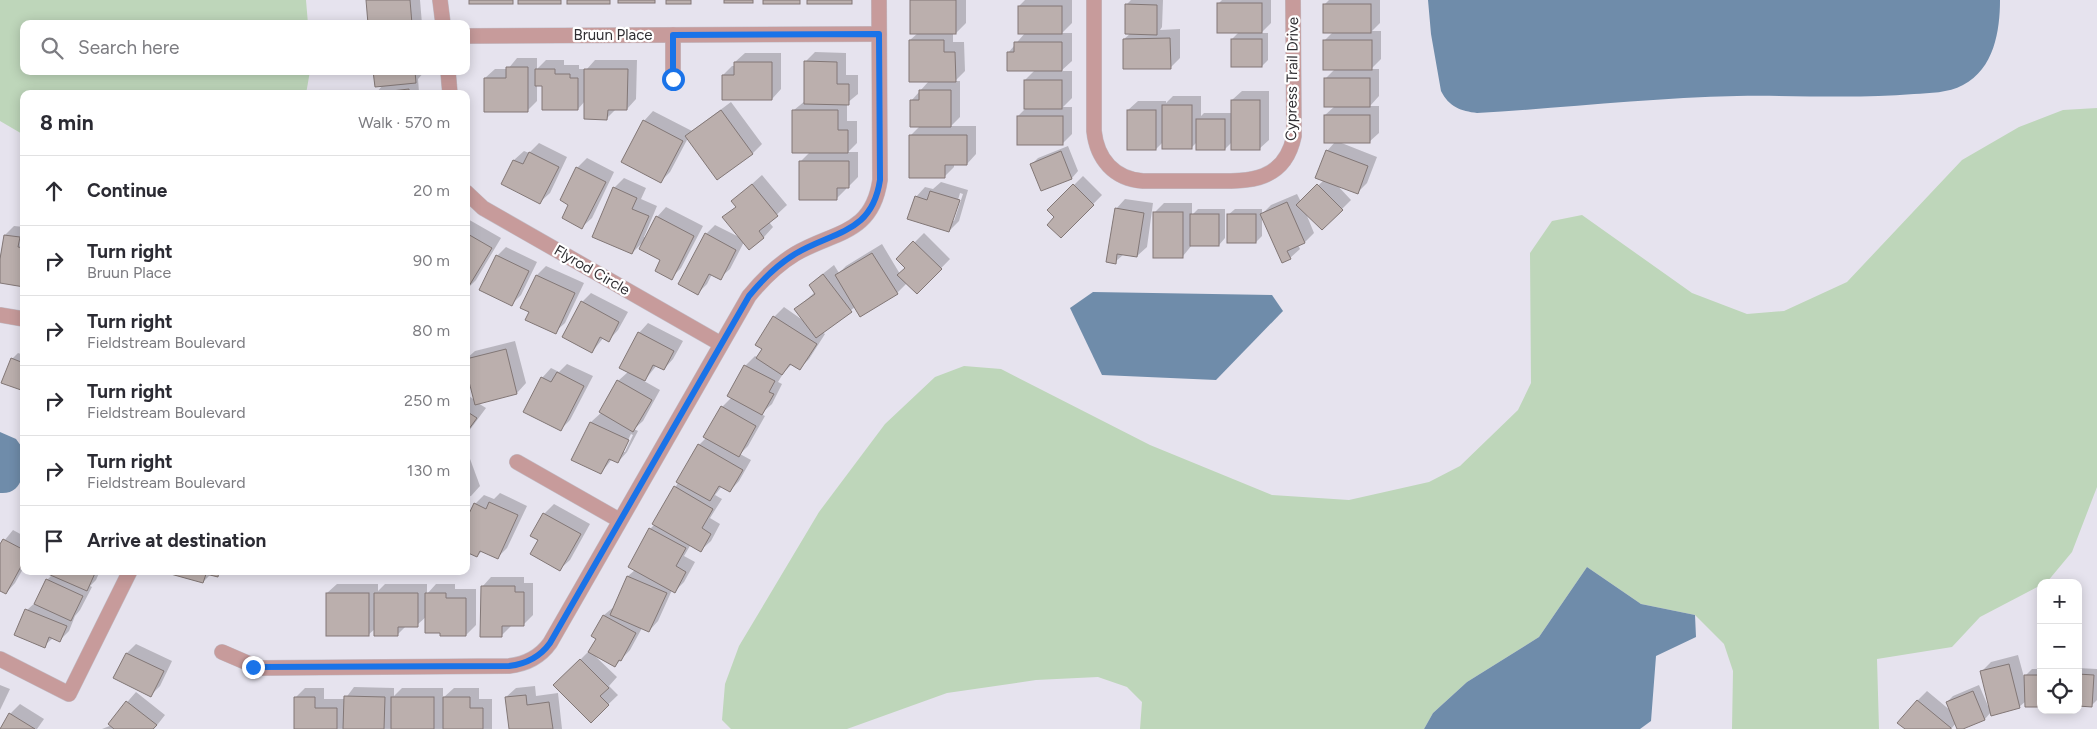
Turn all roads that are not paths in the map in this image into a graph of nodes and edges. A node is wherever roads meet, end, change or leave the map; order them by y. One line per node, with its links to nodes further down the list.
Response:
1 (440, 0): 5 (street)
2 (879, 0): 6 (street)
3 (1094, 0): 4 (street, Cypress Trail Drive)
4 (1293, 0)
5 (442, 20)
6 (879, 34): 7 (street, Bruun Place); 15 (street)
7 (673, 35): 8 (street, Bruun Place); 10 (street)
8 (470, 36)
9 (448, 75): 11 (street)
10 (673, 79)
11 (450, 90)
12 (470, 196): 15 (street, Flyrod Circle)
13 (0, 315): 14 (street)
14 (20, 318)
15 (721, 344): 17 (street)
16 (518, 462): 17 (street)
17 (619, 520): 19 (street)
18 (128, 575): 20 (street)
19 (222, 652)
20 (0, 659)

